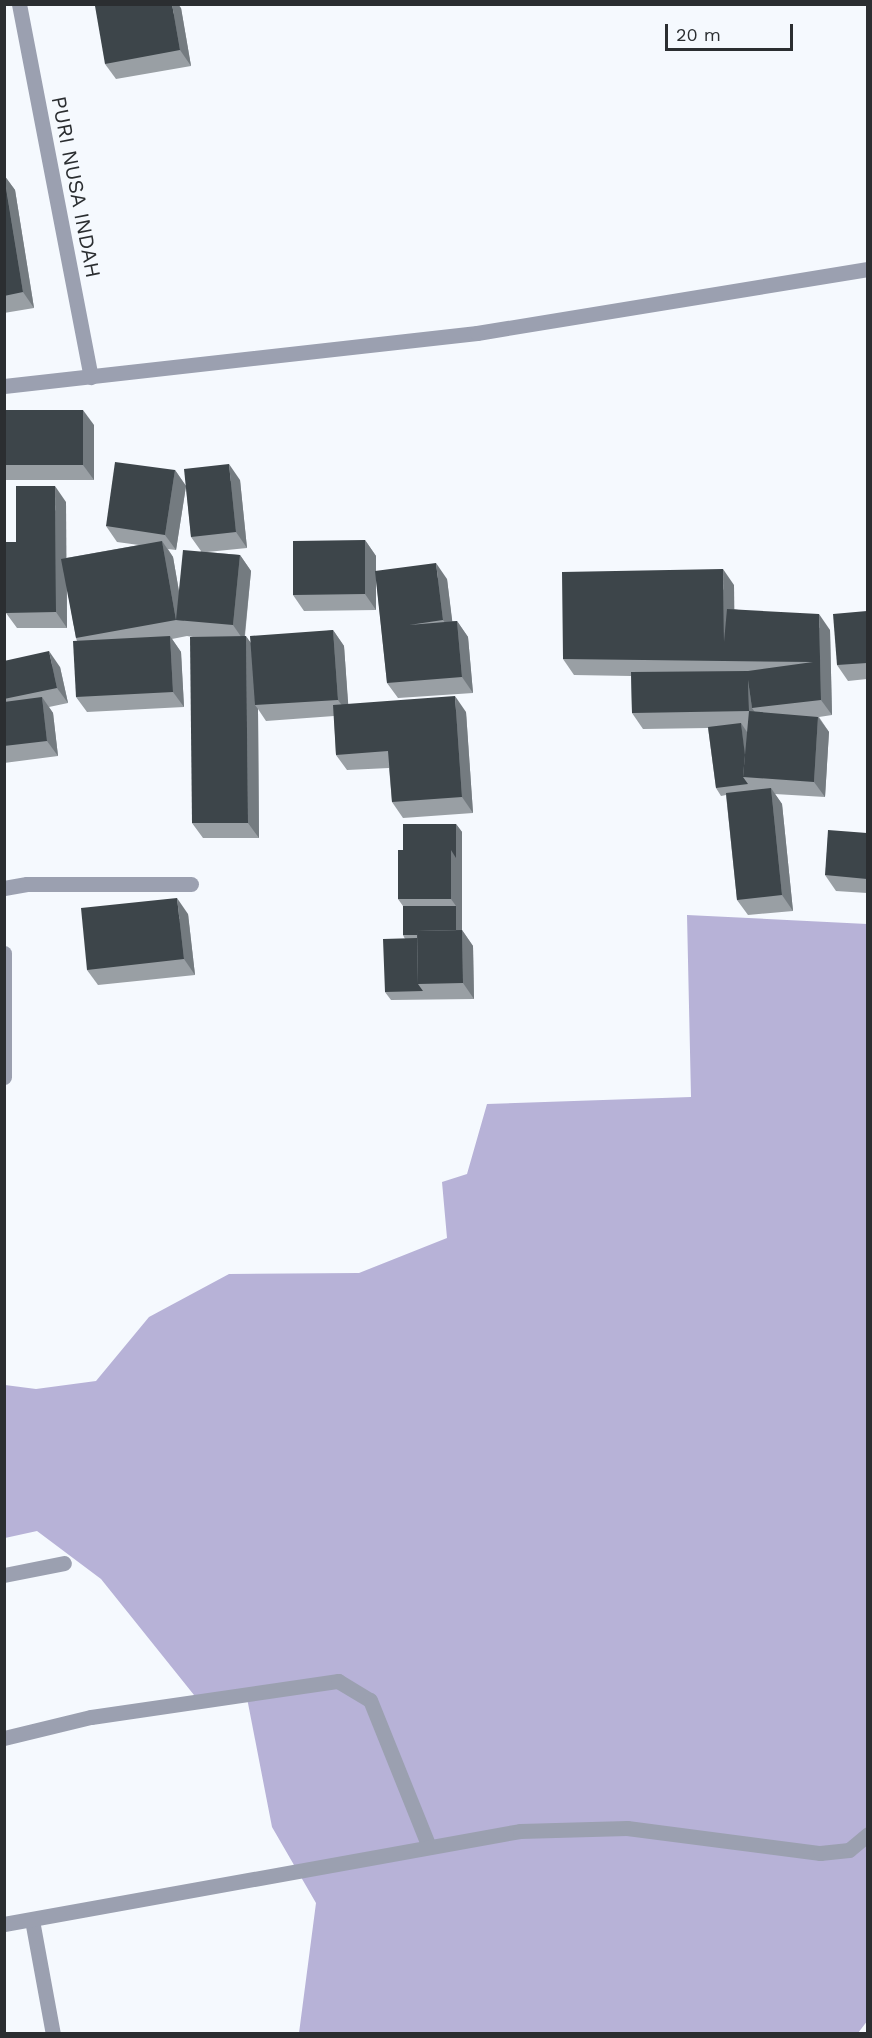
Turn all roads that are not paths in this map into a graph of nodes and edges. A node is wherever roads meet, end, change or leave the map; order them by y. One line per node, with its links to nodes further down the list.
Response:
1 (20, 4): 3 (street, PURI NUSA INDAH)
2 (867, 269): 3 (street)
3 (91, 377): 4 (street)
4 (4, 386)
5 (190, 884): 6 (street)
6 (4, 888)
7 (4, 954): 8 (street)
8 (4, 1077)
9 (64, 1563): 10 (street)
10 (4, 1575)
11 (4, 1738): 13 (street)
12 (867, 1834): 13 (street)
13 (429, 1848): 14 (street)
14 (32, 1920): 15 (street); 16 (street)
15 (4, 1924)
16 (53, 2034)

